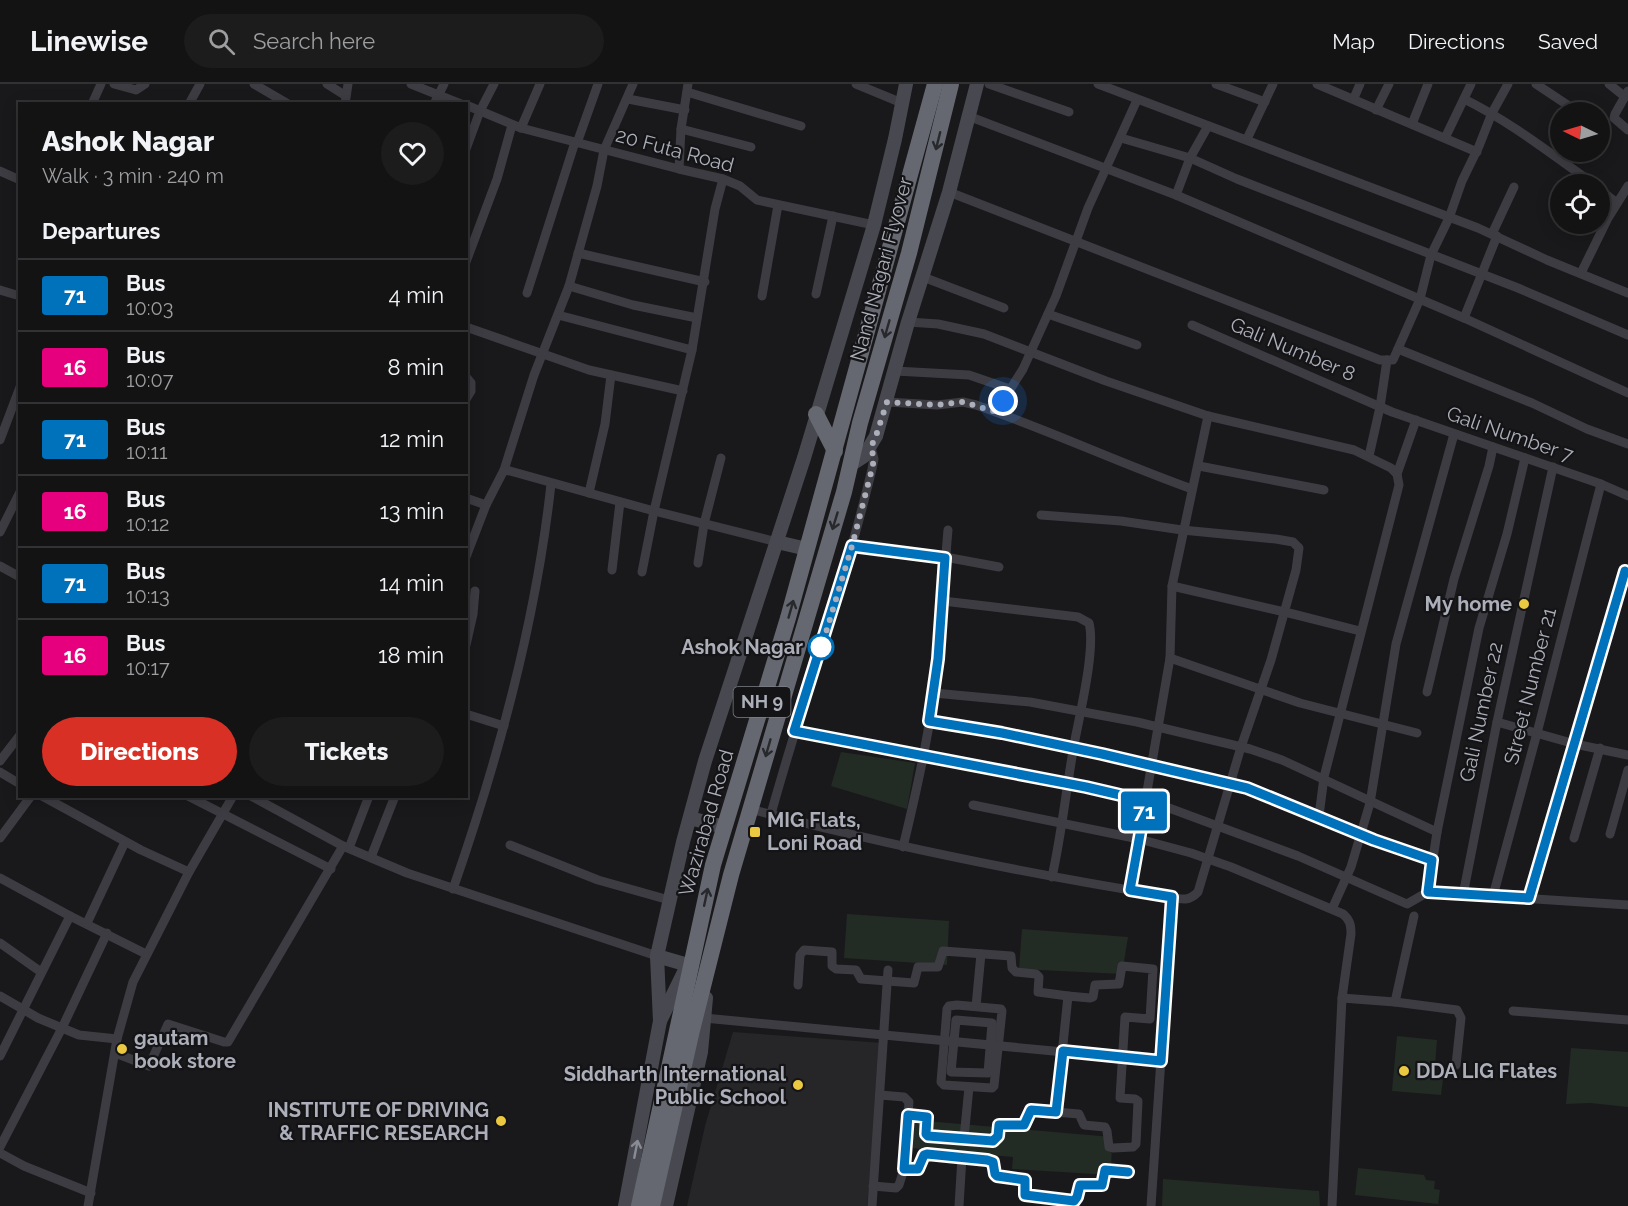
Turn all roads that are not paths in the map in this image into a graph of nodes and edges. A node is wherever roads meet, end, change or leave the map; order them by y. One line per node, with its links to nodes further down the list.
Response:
1 (101, 84): 39 (street)
2 (114, 84): 3 (street)
3 (145, 84)
4 (200, 84): 40 (street)
5 (254, 84): 41 (street)
6 (327, 84): 38 (street)
7 (348, 84): 38 (street)
8 (411, 84): 34 (street)
9 (444, 84): 34 (street)
10 (494, 84): 49 (street)
11 (540, 84): 54 (street)
12 (597, 84): 62 (street)
13 (633, 84): 35 (street)
14 (856, 84): 43 (street)
15 (906, 84): 43 (street)
16 (936, 84): 135 (highway, Nand Nagari Flyover / NH 9)
17 (951, 84): 139 (highway, Nand Nagari Flyover / NH 9, one-way to 139)
18 (977, 84): 52 (street)
19 (989, 84): 50 (street)
20 (1098, 84): 37 (street)
21 (1216, 84): 44 (street)
22 (1273, 84): 44 (street)
23 (1319, 84): 33 (street)
24 (1360, 84): 33 (street)
25 (1389, 84): 48 (street)
26 (1428, 84): 53 (street)
27 (1471, 84): 36 (street)
28 (1508, 84): 51 (street)
29 (1536, 84): 45 (street)
30 (1609, 84): 32 (street)
31 (688, 88): 47 (street); 55 (street)
32 (1626, 94): 58 (street)
33 (1354, 98): 48 (street)
34 (436, 99): 42 (street)
35 (628, 99): 47 (street); 65 (street)
36 (1464, 99): 51 (street); 60 (street)
37 (1137, 100): 56 (street); 59 (street)
38 (346, 101)
39 (93, 102)
40 (190, 102)
41 (285, 102)
42 (451, 102)
43 (902, 102): 83 (street)
44 (1265, 102): 61 (street)
45 (1563, 102)
46 (468, 106): 49 (street, 20 Futa Road)
47 (685, 110): 57 (street)
48 (1376, 110): 53 (street)
49 (480, 111): 54 (street, 20 Futa Road); 63 (street)
50 (1069, 112)
51 (1492, 113): 66 (street); 71 (street)
52 (968, 116): 69 (street); 76 (street)
53 (1412, 123): 60 (street)
54 (517, 126): 62 (street, 20 Futa Road); 88 (street)
55 (801, 126)
56 (1208, 126): 61 (street); 67 (street)
57 (681, 129): 64 (street); 68 (street)
58 (1628, 130)
59 (1121, 138): 67 (street); 69 (street)
60 (1445, 138): 66 (street)
61 (1247, 139): 82 (street)
62 (576, 142): 65 (street, 20 Futa Road); 95 (street)
63 (468, 144)
64 (751, 147)
65 (604, 150): 68 (street, 20 Futa Road); 86 (street)
66 (1477, 152): 82 (street)
67 (1190, 158): 77 (street); 87 (street)
68 (679, 169): 72 (street, 20 Futa Road)
69 (1106, 169): 77 (street); 85 (street)
70 (0, 171): 73 (street)
71 (1580, 174)
72 (723, 178): 80 (street, 20 Futa Road); 92 (street)
73 (18, 179)
74 (1628, 186): 79 (street)
75 (1514, 187): 84 (street)
76 (949, 192): 85 (street); 91 (street)
77 (1176, 195): 100 (street)
78 (1610, 198): 79 (street)
79 (1617, 203): 89 (street)
80 (778, 205): 81 (street, 20 Futa Road); 99 (street)
81 (833, 216): 83 (street, 20 Futa Road); 97 (street)
82 (1449, 218): 84 (street); 87 (street)
83 (874, 225): 127 (street)
84 (1494, 235): 89 (street); 90 (street)
85 (1076, 241): 102 (street); 115 (street)
86 (578, 253): 92 (street); 93 (street)
87 (1431, 255): 90 (street); 100 (street)
88 (468, 257)
89 (1581, 273): 96 (street)
90 (1481, 275): 105 (street); 109 (street)
91 (923, 277): 101 (street); 106 (street)
92 (705, 282): 104 (street)
93 (569, 286): 103 (street); 104 (street)
94 (0, 290): 98 (street)
95 (527, 293)
96 (1628, 293)
97 (816, 294)
98 (18, 295)
99 (762, 296)
100 (1420, 299): 105 (street); 111 (street)
101 (1004, 308)
102 (1048, 314): 110 (street); 114 (street)
103 (558, 315): 112 (street); 113 (street)
104 (697, 318): 112 (street)
105 (1464, 318): 122 (street)
106 (908, 322): 114 (street); 116 (street)
107 (1192, 324): 125 (street, Gali Number 8)
108 (468, 328): 113 (street)
109 (1628, 335)
110 (1137, 345)
111 (1398, 349): 115 (street); 132 (street)
112 (692, 350): 120 (street)
113 (542, 352): 117 (street); 142 (street)
114 (1030, 352): 119 (street); 128 (street)
115 (1387, 360): 125 (street)
116 (895, 371): 119 (street); 124 (street)
117 (611, 375): 120 (street); 148 (street)
118 (468, 378): 123 (street)
119 (1010, 389): 126 (street)
120 (683, 391): 154 (street)
121 (18, 392): 130 (street)
122 (1628, 393)
123 (468, 396)
124 (887, 402): 126 (street); 133 (street)
125 (1380, 407): 129 (street, Gali Number 7); 136 (street)
126 (996, 412): 146 (street)
127 (816, 414): 135 (highway); 160 (street)
128 (1208, 416): 136 (street); 140 (street)
129 (1416, 420): 131 (street, Gali Number 7); 143 (street)
130 (1, 433)
131 (1454, 434): 134 (street, Gali Number 7); 187 (street)
132 (1628, 444)
133 (871, 447): 139 (street); 161 (street)
134 (1493, 447): 138 (street, Gali Number 7); 180 (street)
135 (835, 451): 162 (highway, Wazirabad Road / NH 9)
136 (1369, 456): 143 (street)
137 (721, 458): 156 (street)
138 (1526, 458): 141 (street, Gali Number 7); 226 (street)
139 (850, 465): 218 (highway, Wazirabad Road / NH 9, one-way to 218)
140 (1198, 466): 146 (street); 147 (street)
141 (1553, 467): 145 (street, Gali Number 7); 186 (street, Gali Number 22)
142 (504, 470): 144 (street); 153 (street)
143 (1397, 474): 176 (street)
144 (550, 484): 148 (street); 188 (street)
145 (1601, 484): 150 (street, Gali Number 7); 192 (street, Street Number 21)
146 (1192, 489): 157 (street)
147 (1324, 490)
148 (589, 493): 152 (street)
149 (18, 496): 159 (street)
150 (1628, 496)
151 (468, 499): 153 (street)
152 (620, 502): 154 (street); 168 (street)
153 (486, 505): 163 (street)
154 (654, 511): 156 (street); 170 (street)
155 (1041, 515): 157 (street)
156 (704, 524): 160 (street); 165 (street)
157 (1182, 530): 172 (street); 175 (street)
158 (948, 531): 164 (street)
159 (0, 532)
160 (777, 542): 162 (street); 222 (street)
161 (852, 546): 164 (street); 190 (street)
162 (807, 549): 225 (highway, Wazirabad Road / NH 9, one-way to 162)
163 (468, 552)
164 (945, 558): 167 (street); 174 (street)
165 (698, 563)
166 (0, 566): 171 (street)
167 (999, 567)
168 (612, 570)
169 (1625, 571): 194 (street)
170 (642, 572)
171 (18, 576)
172 (1172, 586): 175 (street); 178 (street)
173 (475, 591): 177 (street)
174 (943, 601): 181 (street); 182 (street)
175 (1284, 612): 176 (street); 179 (street)
176 (1360, 632): 183 (street)
177 (468, 636)
178 (1170, 658): 179 (street); 189 (street)
179 (1260, 688): 183 (street); 195 (street)
180 (1427, 692)
181 (934, 693): 182 (street); 185 (street)
182 (1080, 712): 189 (street); 196 (street)
183 (1341, 714): 187 (street); 204 (street)
184 (468, 715): 188 (street)
185 (929, 721): 196 (street); 199 (street)
186 (1497, 722): 192 (street); 247 (street, Gali Number 22)
187 (1381, 725): 191 (street); 216 (street)
188 (504, 726): 244 (street)
189 (1158, 728): 195 (street); 201 (street)
190 (794, 731): 199 (street); 219 (street)
191 (1417, 733)
192 (1537, 733): 194 (street); 248 (street, Street Number 21)
193 (18, 738): 200 (street)
194 (1575, 744): 197 (street); 250 (street)
195 (1241, 747): 204 (street); 207 (street)
196 (1073, 748): 201 (street); 206 (street)
197 (1600, 748): 198 (street); 230 (street)
198 (1628, 755)
199 (924, 756): 206 (street); 235 (street)
200 (0, 761)
201 (1150, 765): 207 (street); 215 (street)
202 (1628, 770): 228 (street)
203 (0, 772): 205 (street)
204 (1324, 780): 216 (street); 221 (street)
205 (18, 783)
206 (1069, 784): 215 (street); 223 (street)
207 (1230, 784): 221 (street); 224 (street)
208 (30, 798): 229 (street)
209 (46, 798): 232 (street)
210 (191, 798): 220 (street)
211 (232, 798): 220 (street)
212 (255, 798): 234 (street)
213 (368, 798): 234 (street)
214 (394, 798): 236 (street)
215 (1146, 801): 224 (street); 231 (street)
216 (1370, 802): 226 (street); 227 (street)
217 (973, 805): 223 (street)
218 (750, 809): 219 (street); 262 (highway, Wazirabad Road / NH 9)
219 (771, 814): 235 (street)
220 (221, 815): 239 (street); 240 (street)
221 (1318, 816): 227 (street)
222 (690, 818): 225 (street); 251 (street)
223 (1063, 824): 231 (street); 242 (street)
224 (1218, 826): 237 (street); 241 (street)
225 (724, 827): 262 (highway, Wazirabad Road / NH 9, one-way to 225)
226 (1437, 832): 238 (street)
227 (1361, 834): 238 (street); 241 (street)
228 (1610, 834)
229 (0, 838)
230 (1574, 838)
231 (1139, 839): 237 (street); 245 (street)
232 (125, 842): 240 (street); 256 (street)
233 (510, 845): 251 (street)
234 (346, 847): 236 (street); 239 (street)
235 (903, 847): 242 (street)
236 (371, 857): 244 (street)
237 (1208, 859): 249 (street); 253 (street)
238 (1432, 860): 246 (street)
239 (331, 869): 283 (street)
240 (189, 872): 259 (street)
241 (1346, 876): 246 (street); 253 (street)
242 (1052, 877): 245 (street)
243 (0, 878): 254 (street)
244 (453, 889): 261 (street)
245 (1130, 890): 249 (street)
246 (1428, 892): 247 (street)
247 (1463, 895): 248 (street)
248 (1493, 896): 250 (street)
249 (1172, 897): 286 (street)
250 (1529, 898): 252 (street)
251 (669, 900): 261 (street)
252 (1628, 906)
253 (1332, 909): 269 (street)
254 (70, 916): 256 (street); 264 (street)
255 (1414, 916): 270 (street)
256 (87, 923): 257 (street)
257 (107, 933): 259 (street); 277 (street)
258 (0, 943): 264 (street)
259 (146, 954): 279 (street)
260 (981, 954): 265 (street); 268 (street); 271 (street)
261 (657, 956): 262 (street); 275 (street)
262 (697, 959): 275 (street, Wazirabad Road); 276 (highway, NH 9); 276 (street, Wazirabad Road)
263 (888, 970): 265 (street)
264 (41, 972): 272 (street)
265 (888, 981): 266 (street); 278 (street)
266 (798, 985)
267 (0, 996): 272 (street)
268 (1068, 996): 282 (street); 285 (street)
269 (1342, 998): 270 (street); 309 (street)
270 (1395, 1002): 287 (street)
271 (976, 1006): 280 (street); 281 (street)
272 (23, 1010): 277 (street); 284 (street)
273 (1513, 1011): 274 (street)
274 (1628, 1020)
275 (660, 1021): 302 (street, Wazirabad Road, one-way to 275)
276 (691, 1025): 278 (street); 303 (highway, NH 9); 304 (highway, NH 9); 305 (street, Wazirabad Road)
277 (62, 1028): 279 (street); 293 (street)
278 (884, 1035): 280 (street); 289 (street)
279 (117, 1039): 283 (street)
280 (949, 1041): 281 (street); 281 (street); 281 (street); 288 (street)
281 (996, 1045): 282 (street); 288 (street)
282 (1063, 1051): 285 (street); 290 (street)
283 (115, 1053): 299 (street)
284 (0, 1056)
285 (1123, 1057): 286 (street); 290 (street)
286 (1161, 1061): 308 (street)
287 (1456, 1065)
288 (969, 1087): 292 (street)
289 (880, 1095): 291 (street); 298 (street)
290 (1056, 1112): 292 (street)
291 (908, 1115): 292 (street); 296 (street)
292 (964, 1138)
293 (0, 1147)
294 (0, 1153): 299 (street)
295 (962, 1157): 296 (street); 300 (street); 307 (street)
296 (904, 1169): 298 (street)
297 (1128, 1172): 300 (street)
298 (873, 1186): 306 (street)
299 (91, 1193): 301 (street)
300 (1051, 1202)
301 (88, 1206)
302 (625, 1206)
303 (639, 1206)
304 (652, 1206)
305 (666, 1206)
306 (872, 1206)
307 (959, 1206)
308 (1151, 1206)
309 (1332, 1206)

